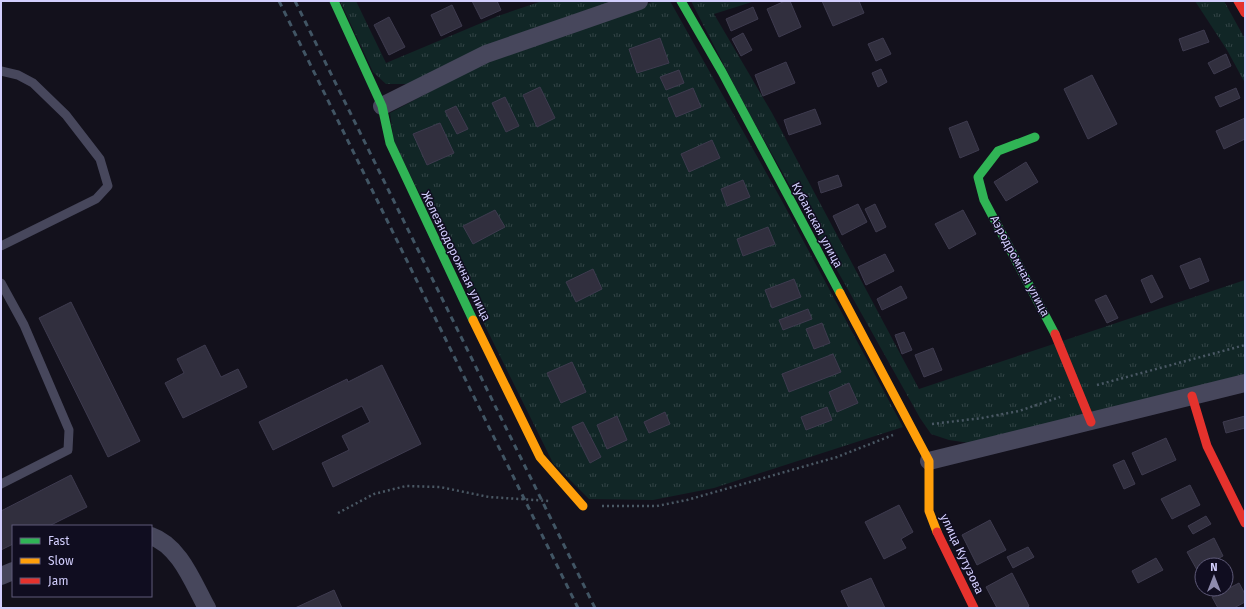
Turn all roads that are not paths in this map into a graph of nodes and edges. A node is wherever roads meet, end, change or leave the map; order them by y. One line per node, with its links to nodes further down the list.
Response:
1 (334, 1): 7 (street, Железнодорожная улица)
2 (639, 1): 7 (street)
3 (681, 1): 14 (street, Кубанская улица)
4 (1238, 1): 5 (street)
5 (1245, 13)
6 (1, 71): 9 (lane)
7 (382, 106): 16 (street, Железнодорожная улица)
8 (1035, 137): 13 (street, Аэродромная улица)
9 (1, 246)
10 (1, 283): 15 (lane)
11 (1245, 382): 12 (street)
12 (1192, 396): 13 (street); 17 (street)
13 (1091, 422): 14 (street)
14 (929, 462): 22 (street, улица Кутузова)
15 (1, 484)
16 (583, 506)
17 (1245, 523)
18 (155, 538): 21 (street)
19 (12, 571): 20 (street)
20 (1, 576)
21 (207, 608)
22 (974, 608)

